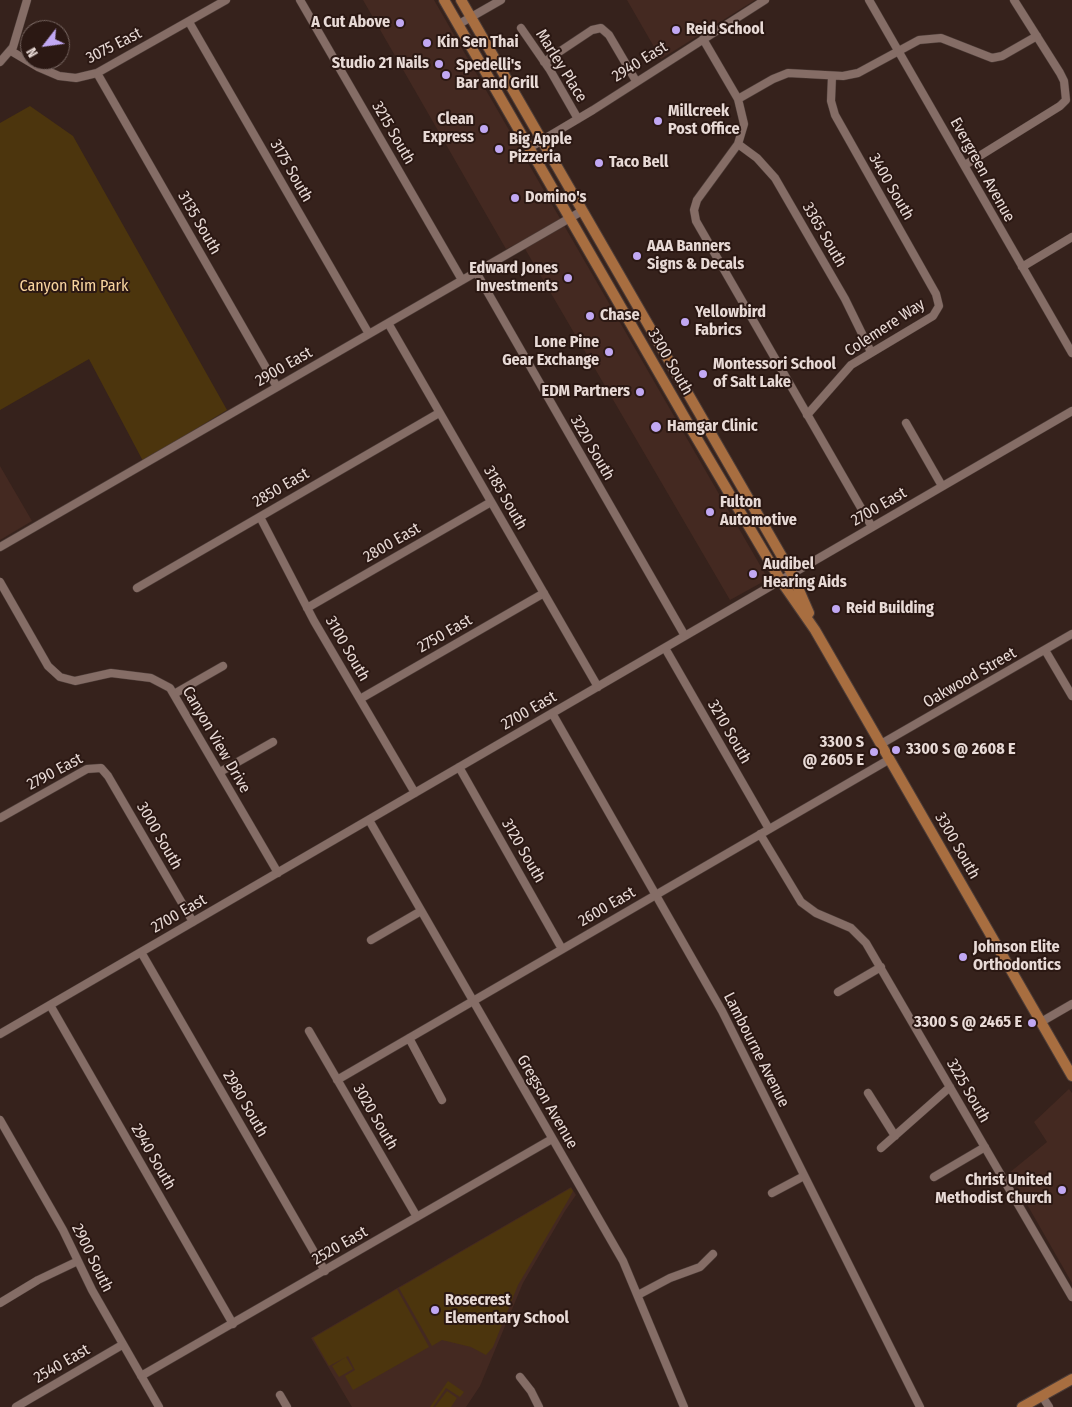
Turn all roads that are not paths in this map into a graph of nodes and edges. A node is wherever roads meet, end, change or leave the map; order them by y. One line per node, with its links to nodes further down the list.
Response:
1 (27, 0): 16 (street)
2 (226, 0): 11 (street, 3075 East)
3 (300, 0): 34 (street, 3215 South)
4 (444, 0): 12 (main road, 3300 South)
5 (461, 0): 10 (main road, 3300 South)
6 (501, 0): 10 (street)
7 (764, 0): 15 (street, 2940 East)
8 (869, 0): 17 (street, Evergreen Avenue)
9 (1014, 0): 14 (street)
10 (471, 17): 12 (street); 25 (main road, 3300 South)
11 (189, 22): 20 (street, 3075 East); 37 (street, 3175 South)
12 (459, 24): 27 (main road, 3300 South)
13 (521, 28): 19 (street, Marley Place)
14 (1037, 36): 17 (street); 28 (street)
15 (703, 39): 22 (street, 2940 East); 23 (street)
16 (11, 51): 18 (street); 20 (street, 3075 East)
17 (898, 51): 21 (street); 28 (street, Evergreen Avenue)
18 (0, 62)
19 (544, 62): 22 (street); 24 (street, Marley Place)
20 (96, 73): 40 (street, 3135 South)
21 (832, 76): 23 (street); 35 (street, 3400 South)
22 (636, 81): 24 (street, 2940 East)
23 (738, 99): 26 (street)
24 (578, 119): 25 (street, 2940 East)
25 (541, 141): 27 (street, 2940 East); 29 (main road, 3300 South)
26 (738, 144): 38 (street, 3365 South); 43 (street)
27 (529, 148): 30 (main road, 3300 South)
28 (965, 165): 32 (street, Evergreen Avenue)
29 (582, 211): 30 (street, 2900 East); 50 (main road, 3300 South)
30 (570, 218): 33 (street, 2900 East); 51 (main road, 3300 South)
31 (1072, 237): 32 (street)
32 (1022, 267): 39 (street, Evergreen Avenue)
33 (476, 272): 34 (street, 2900 East); 58 (street, 3220 South)
34 (462, 280): 36 (street, 2900 East)
35 (939, 308): 38 (street, Colemere Way)
36 (388, 323): 37 (street, 2900 East); 42 (street, 3185 South)
37 (369, 334): 40 (street, 2900 East)
38 (871, 352): 43 (street, Colemere Way)
39 (1072, 353)
40 (277, 387): 49 (street, 2900 East)
41 (1072, 411): 45 (street, 2700 East)
42 (439, 413): 46 (street, 3185 South); 47 (street, 2850 East)
43 (807, 415): 48 (street)
44 (906, 423): 45 (street)
45 (942, 486): 48 (street, 2700 East)
46 (491, 502): 54 (street, 3185 South); 55 (street, 2800 East)
47 (260, 516): 53 (street, 2850 East); 55 (street, 3100 South)
48 (872, 527): 50 (street, 2700 East)
49 (0, 547)
50 (792, 574): 51 (street, 2700 East); 56 (main road, 3300 South)
51 (780, 581): 56 (main road, 3300 South); 58 (street, 2700 East)
52 (0, 582): 63 (street, Canyon View Drive)
53 (137, 588)
54 (544, 593): 62 (street, 3185 South); 65 (street, 2750 East)
55 (308, 608): 65 (street, 3100 South)
56 (816, 630): 68 (main road, 3300 South)
57 (1072, 634): 60 (street, Oakwood Street)
58 (685, 636): 59 (street, 2700 East)
59 (665, 648): 62 (street, 2700 East); 76 (street, 3210 South)
60 (1045, 650): 64 (street); 68 (street, Oakwood Street)
61 (223, 666): 63 (street)
62 (598, 687): 66 (street, 2700 East)
63 (174, 694): 72 (street, Canyon View Drive)
64 (1072, 696)
65 (360, 699): 73 (street, 3100 South)
66 (552, 714): 71 (street, 2700 East); 79 (street, Lambourne Avenue)
67 (273, 742): 72 (street)
68 (881, 744): 69 (main road, 3300 South)
69 (890, 759): 76 (street, 2600 East); 90 (main road, 3300 South)
70 (98, 767): 74 (street, 2790 East); 81 (street, 3000 South)
71 (460, 767): 73 (street, 2700 East); 83 (street, 3120 South)
72 (220, 772): 78 (street, Canyon View Drive)
73 (415, 793): 75 (street, 2700 East)
74 (1, 816)
75 (369, 820): 78 (street, 2700 East); 80 (street, Gregson Avenue)
76 (769, 829): 77 (street, 2600 East)
77 (760, 834): 79 (street, 2600 East); 85 (street, 3225 South)
78 (278, 873): 81 (street, 2700 East)
79 (656, 895): 83 (street, 2600 East); 105 (street, Lambourne Avenue)
80 (421, 911): 82 (street); 87 (street, Gregson Avenue)
81 (193, 922): 84 (street, 2700 East)
82 (371, 940)
83 (562, 949): 87 (street, 2600 East)
84 (141, 952): 89 (street, 2700 East); 111 (street, 2980 South)
85 (881, 967): 86 (street); 96 (street, 3225 South)
86 (838, 992)
87 (473, 1001): 93 (street, 2600 East); 102 (street, Gregson Avenue)
88 (1072, 1004): 90 (street)
89 (50, 1005): 91 (street, 2700 East); 115 (street, 2940 South)
90 (1041, 1022): 94 (main road, 3300 South)
91 (1, 1030)
92 (309, 1031): 95 (street, 3020 South)
93 (408, 1038): 95 (street, 2600 East); 98 (street)
94 (1072, 1076)
95 (337, 1080): 108 (street, 3020 South)
96 (950, 1087): 101 (street); 103 (street, 3225 South)
97 (868, 1093): 101 (street)
98 (442, 1100)
99 (0, 1120): 100 (street, 2900 South)
100 (4, 1135): 110 (street, 2900 South)
101 (895, 1136): 104 (street)
102 (552, 1140): 108 (street, 2520 East); 112 (street, Gregson Avenue)
103 (985, 1147): 106 (street); 113 (street, 3225 South)
104 (881, 1148)
105 (804, 1176): 107 (street); 127 (street, Lambourne Avenue)
106 (934, 1177)
107 (772, 1193)
108 (417, 1217): 111 (street, 2520 East)
109 (713, 1254): 112 (street)
110 (78, 1261): 114 (street); 116 (street, 2900 South)
111 (324, 1270): 115 (street, 2520 East)
112 (638, 1295): 126 (street, Gregson Avenue)
113 (1072, 1296)
114 (0, 1303)
115 (233, 1324): 117 (street, 2520 East)
116 (122, 1345): 117 (street, 2900 South); 122 (street, 2540 East)
117 (141, 1376): 123 (street, 2900 South)
118 (520, 1377): 125 (street)
119 (1072, 1379): 121 (main road)
120 (280, 1394): 124 (street)
121 (1042, 1396): 128 (main road); 129 (street)
122 (16, 1407)
123 (159, 1407)
124 (287, 1407)
125 (539, 1407)
126 (684, 1407)
127 (920, 1407)
128 (1022, 1407)
129 (1049, 1407)

